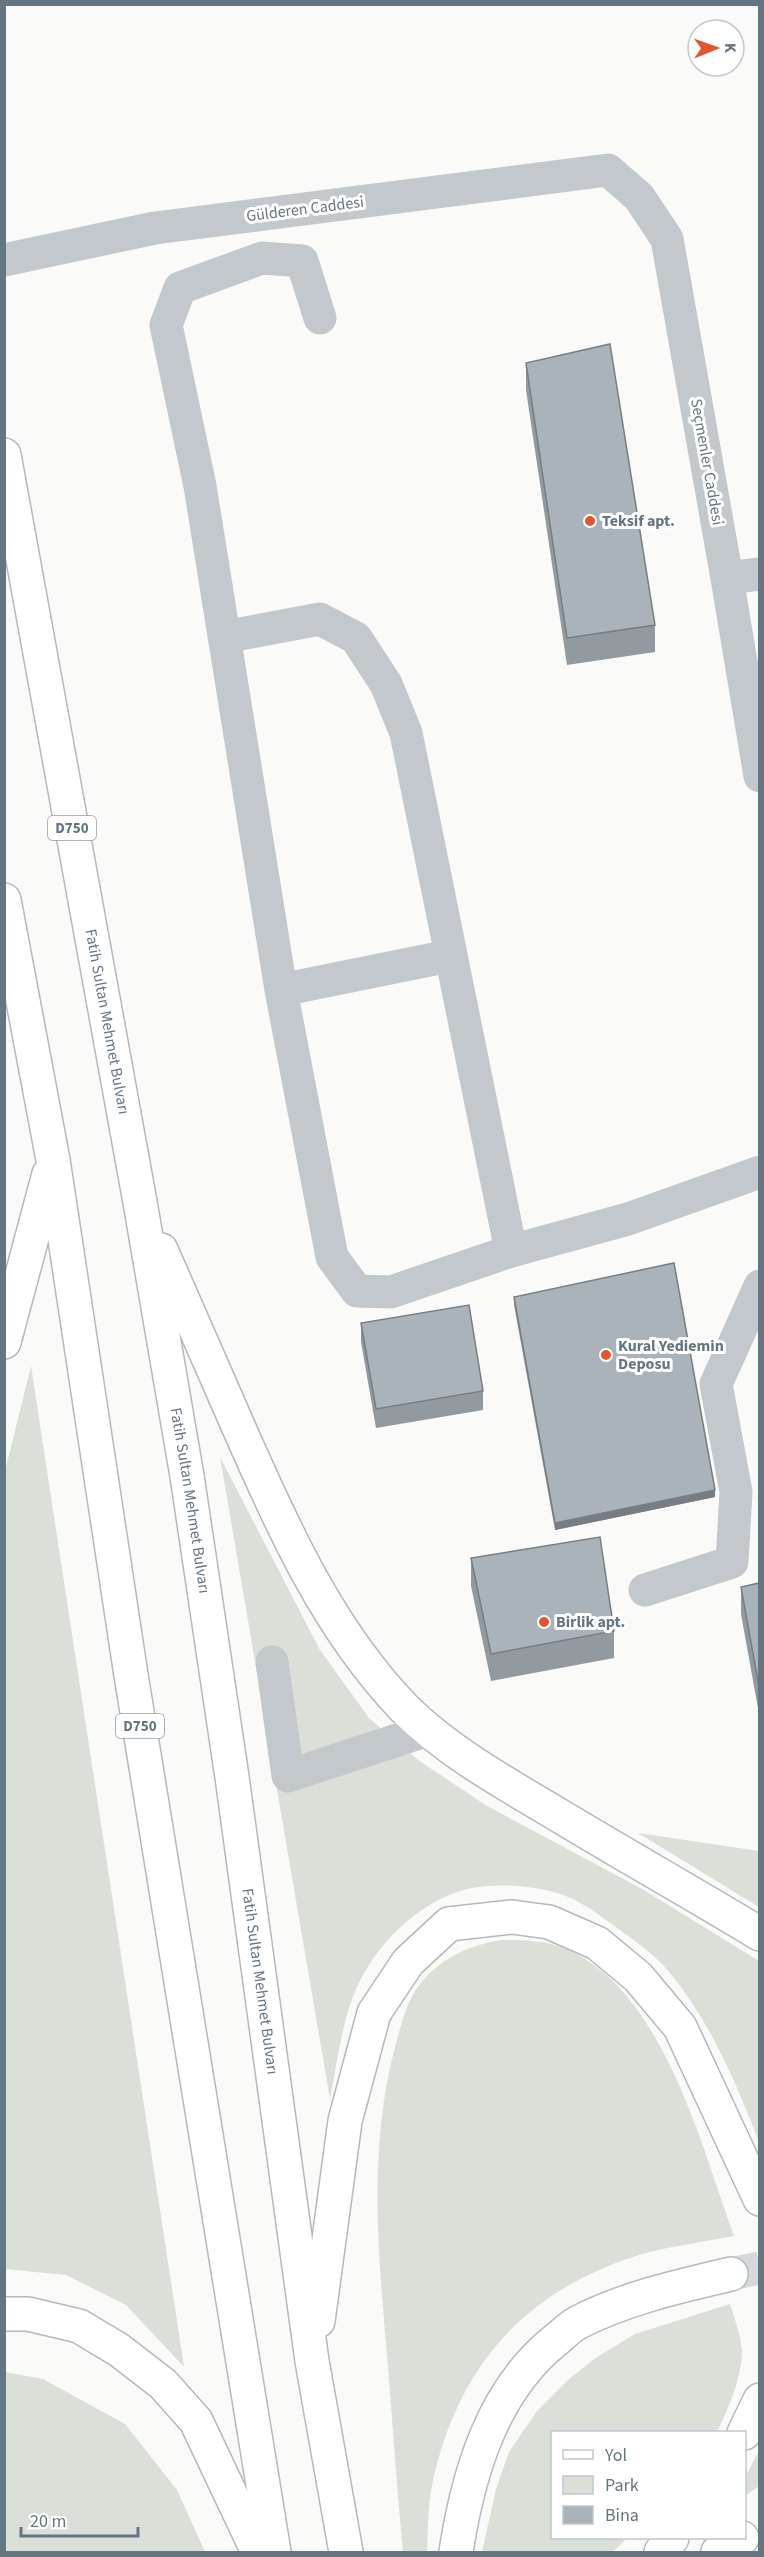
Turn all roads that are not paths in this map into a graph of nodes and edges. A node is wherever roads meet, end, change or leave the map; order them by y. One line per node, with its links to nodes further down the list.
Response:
1 (608, 170): 2 (street, Gülderen Caddesi); 6 (street, Seçmenler Caddesi)
2 (4, 260)
3 (320, 318): 7 (street)
4 (4, 455): 14 (main road, Fatih Sultan Mehmet Bulvarı / D750)
5 (759, 574): 6 (street)
6 (728, 578): 8 (street, Seçmenler Caddesi)
7 (224, 637): 10 (street); 11 (street)
8 (759, 776)
9 (4, 900): 12 (main road, D750)
10 (449, 956): 11 (street); 15 (street)
11 (281, 990): 15 (street)
12 (53, 1160): 17 (main road); 33 (main road, D750)
13 (759, 1172): 15 (street)
14 (140, 1202): 20 (main road); 25 (main road, Fatih Sultan Mehmet Bulvarı / D750)
15 (511, 1251)
16 (759, 1286): 18 (street)
17 (4, 1342)
18 (645, 1590)
19 (272, 1662): 20 (street)
20 (428, 1730): 21 (main road)
21 (759, 1934)
22 (759, 2199): 25 (main road)
23 (731, 2274): 35 (main road)
24 (4, 2314): 32 (main road)
25 (312, 2361): 34 (main road, Fatih Sultan Mehmet Bulvarı / D750)
26 (759, 2400): 27 (main road)
27 (745, 2431)
28 (759, 2526): 29 (main road)
29 (746, 2535)
30 (671, 2539): 36 (main road)
31 (740, 2539): 37 (main road)
32 (258, 2553)
33 (274, 2553)
34 (346, 2553)
35 (456, 2553)
36 (661, 2553)
37 (718, 2553)

